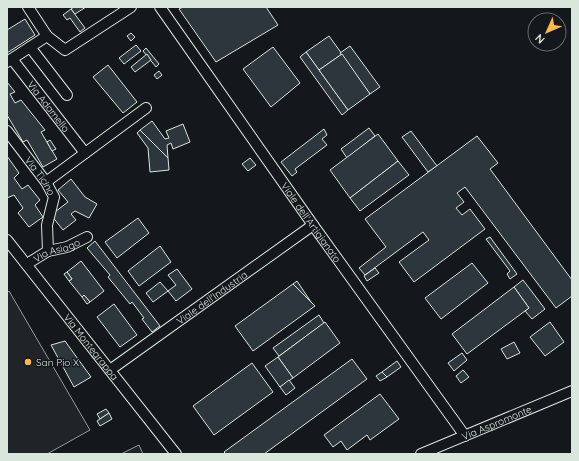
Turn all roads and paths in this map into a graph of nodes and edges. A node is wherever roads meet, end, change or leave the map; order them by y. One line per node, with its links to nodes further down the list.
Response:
1 (28, 7): 4 (street)
2 (131, 7): 4 (street)
3 (160, 7): 12 (street, Viale dell'Artigianato)
4 (47, 36): 5 (street)
5 (30, 47): 6 (street); 7 (street)
6 (9, 60): 10 (street, Via Adamello)
7 (67, 95)
8 (146, 108): 10 (street)
9 (7, 131): 11 (street, Via Ticino)
10 (86, 153): 11 (street)
11 (46, 182): 15 (street, Via Ticino)
12 (313, 225): 17 (street, Viale dell'Industria); 19 (street, Viale dell'Artigianato)
13 (87, 237): 15 (street, Via Asiago)
14 (7, 240): 16 (street, Via Montegrappa)
15 (48, 251): 16 (street, Via Asiago)
16 (27, 264): 17 (street, Via Montegrappa)
17 (110, 370): 20 (street, Via Montegrappa)
18 (572, 391): 19 (street, Via Aspromonte)
19 (465, 436): 21 (street, Via Aspromonte)
20 (176, 454)
21 (421, 454)

